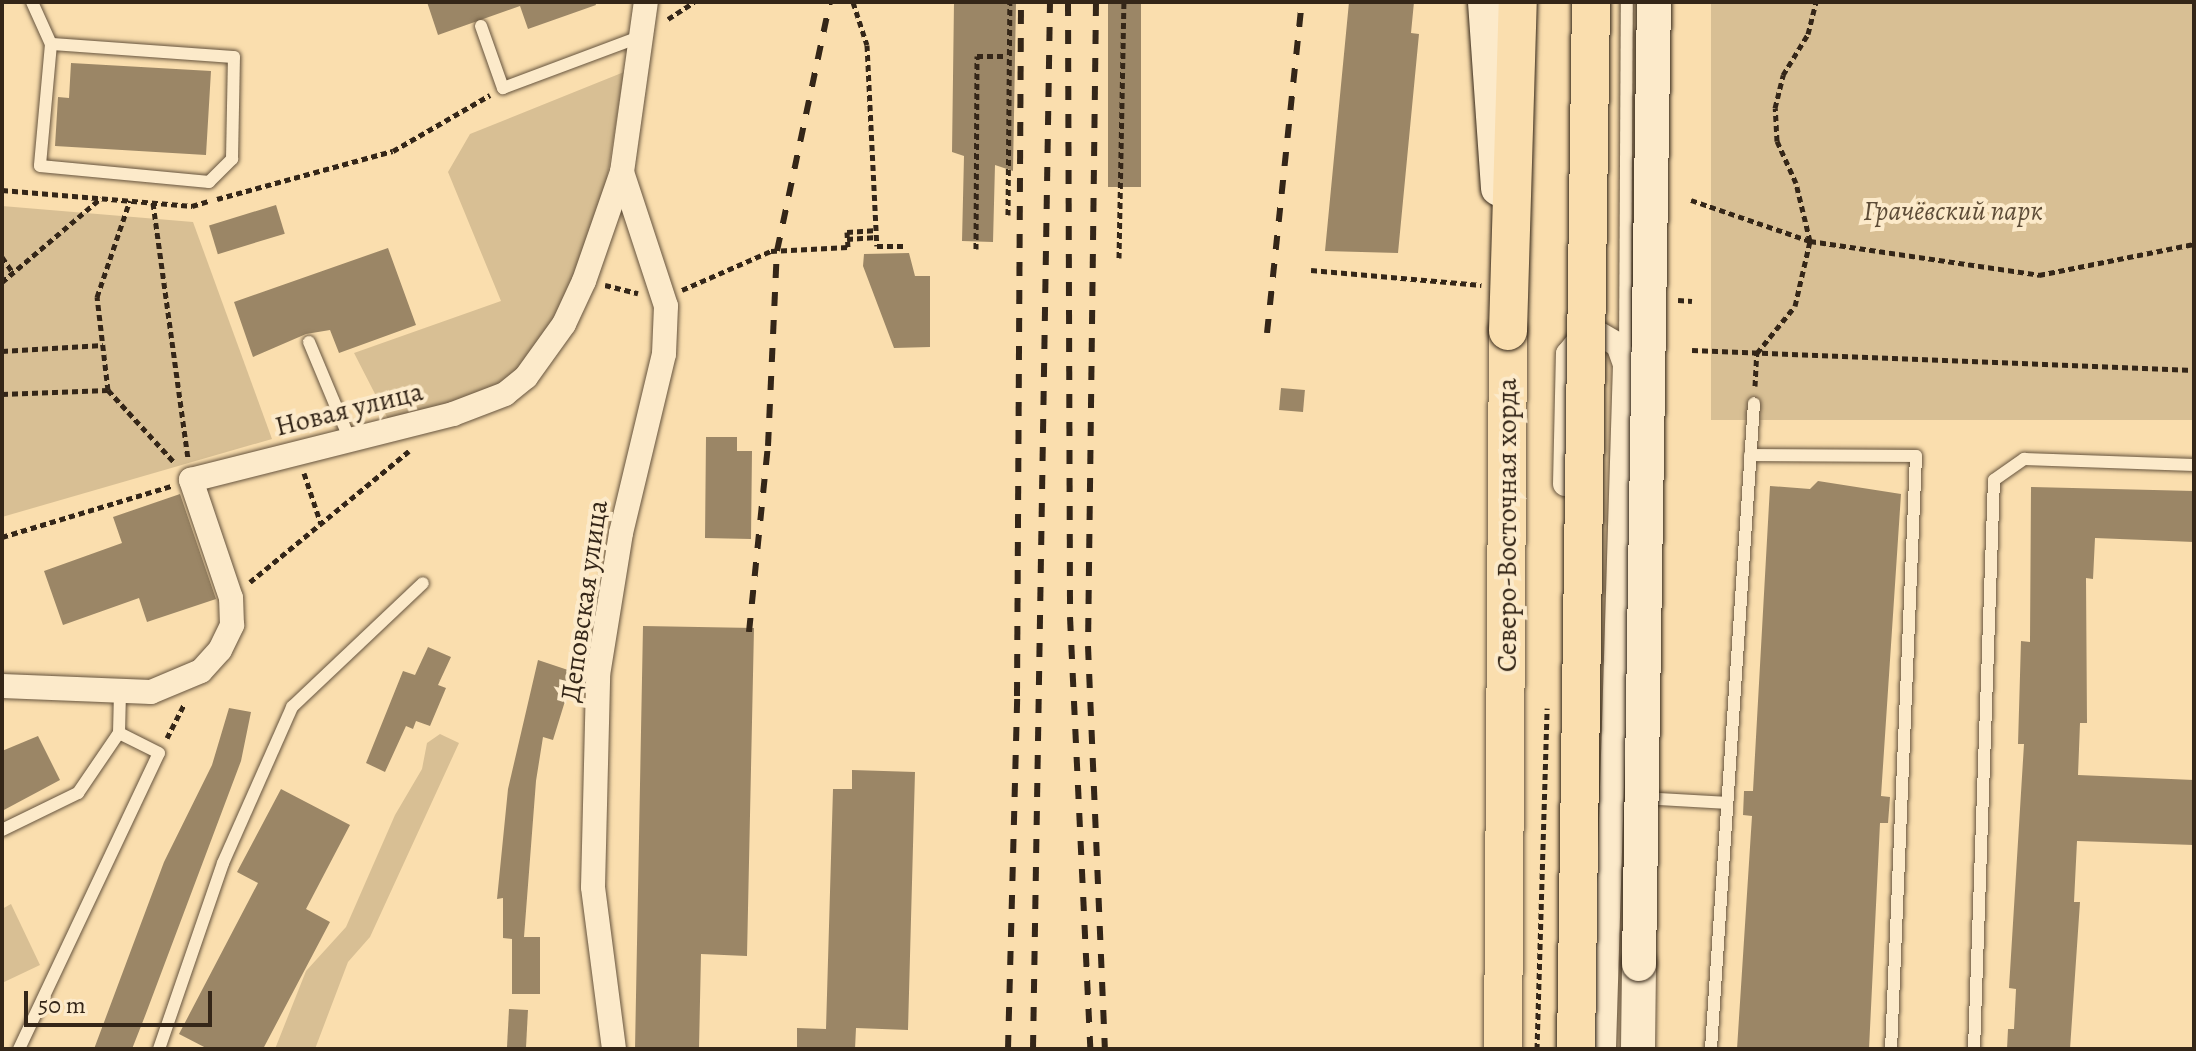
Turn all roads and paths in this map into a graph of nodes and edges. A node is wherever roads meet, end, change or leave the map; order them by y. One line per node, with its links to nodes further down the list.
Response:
1 (32, 2): 14 (lane)
2 (646, 2): 13 (street, Новая улица)
3 (853, 2): 24 (path)
4 (1010, 2): 15 (path)
5 (1124, 2): 30 (path)
6 (1485, 2): 37 (main road, bridge)
7 (1518, 2): 37 (main road, Северо-Восточная хорда, bridge)
8 (1591, 2): 74 (main road, bridge)
9 (1627, 2): 43 (lane)
10 (1654, 2): 76 (main road, bridge)
11 (1816, 2): 25 (path)
12 (481, 26): 16 (lane)
13 (642, 36): 16 (lane); 17 (street, Новая улица)
14 (51, 44): 14 (lane)
15 (1007, 56): 23 (path); 28 (path)
16 (503, 88): 22 (path)
17 (622, 172): 33 (street, Новая улица); 36 (street, Деповская улица)
18 (2, 190): 19 (path)
19 (101, 198): 20 (path); 32 (path)
20 (130, 200): 22 (path); 39 (path)
21 (1691, 200): 25 (path)
22 (153, 202): 53 (path)
23 (1008, 215)
24 (877, 233): 27 (path); 36 (path)
25 (1810, 241): 26 (path); 42 (path)
26 (2194, 244)
27 (903, 246)
28 (976, 249)
29 (2, 257): 32 (path)
30 (1119, 258)
31 (1311, 270): 35 (path)
32 (13, 273): 34 (path)
33 (584, 281): 36 (path); 48 (street, Новая улица)
34 (2, 282)
35 (1497, 286)
36 (664, 298): 70 (street, Деповская улица)
37 (1508, 331): 71 (main road, Северо-Восточная хорда)
38 (309, 342): 48 (lane)
39 (103, 345): 41 (path); 45 (path)
40 (1692, 350): 42 (path)
41 (2, 351)
42 (1757, 353): 44 (path); 47 (path)
43 (1625, 364): 64 (street); 66 (street)
44 (2194, 370)
45 (108, 390): 46 (path); 53 (path)
46 (2, 394)
47 (1754, 403): 51 (lane)
48 (350, 440): 50 (street, Новая улица)
49 (417, 444): 54 (path)
50 (298, 453): 53 (street, Новая улица); 54 (path)
51 (1750, 455): 65 (lane); 78 (lane)
52 (2194, 465): 79 (lane)
53 (191, 480): 55 (path); 57 (street)
54 (321, 524): 57 (path)
55 (2, 537)
56 (423, 583): 69 (lane)
57 (231, 598): 58 (street)
58 (201, 671): 60 (street); 63 (path)
59 (2, 686): 60 (street)
60 (120, 691): 62 (lane)
61 (1547, 700): 72 (path)
62 (119, 733): 63 (lane); 67 (lane)
63 (159, 753): 68 (lane)
64 (1618, 801): 65 (lane); 66 (lane); 75 (street)
65 (1727, 803): 77 (lane)
66 (1563, 819): 73 (street)
67 (2, 830)
68 (19, 1049)
69 (159, 1049)
70 (614, 1049)
71 (1503, 1049)
72 (1537, 1049)
73 (1562, 1049)
74 (1576, 1049)
75 (1604, 1049)
76 (1638, 1049)
77 (1711, 1049)
78 (1891, 1049)
79 (1974, 1049)

